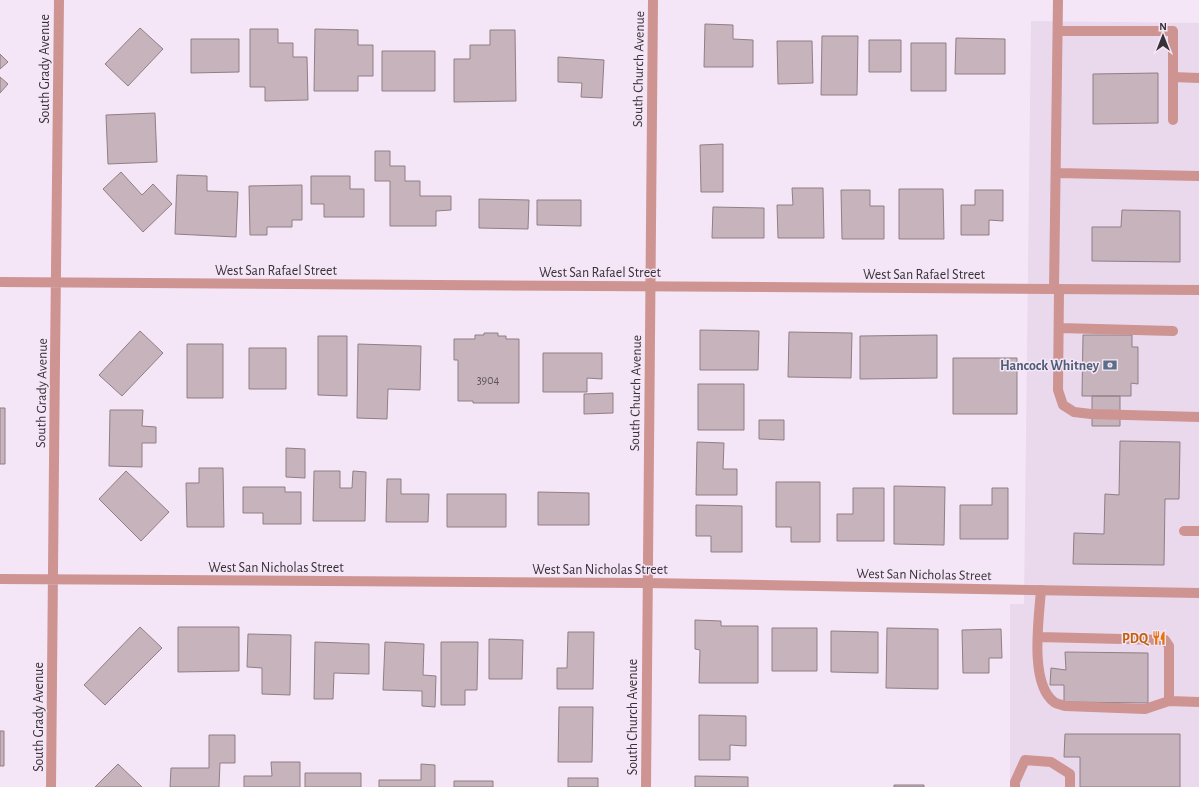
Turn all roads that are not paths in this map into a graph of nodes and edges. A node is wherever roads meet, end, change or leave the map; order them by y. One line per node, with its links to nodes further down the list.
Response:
1 (59, 0): 11 (street, South Grady Avenue)
2 (653, 0): 12 (street, South Church Avenue)
3 (1058, 0): 4 (street)
4 (1058, 31): 5 (street); 8 (street)
5 (1173, 77): 6 (street); 7 (street)
6 (1199, 78)
7 (1173, 120)
8 (1056, 174): 9 (street); 13 (street)
9 (1199, 176)
10 (0, 282): 11 (street, West San Rafael Street)
11 (57, 283): 12 (street, West San Rafael Street); 21 (street, South Grady Avenue)
12 (650, 287): 13 (street, West San Rafael Street); 22 (street, South Church Avenue)
13 (1056, 289): 14 (street, West San Rafael Street); 15 (street)
14 (1199, 290)
15 (1058, 328): 16 (street); 17 (street)
16 (1174, 331)
17 (1199, 417)
18 (1184, 531): 19 (street)
19 (1199, 531)
20 (0, 579): 21 (street, West San Nicholas Street)
21 (52, 580): 22 (street, West San Nicholas Street); 28 (street, South Grady Avenue)
22 (647, 583): 23 (street, West San Nicholas Street); 29 (street, South Church Avenue)
23 (1041, 590): 24 (street, West San Nicholas Street); 25 (street)
24 (1199, 593)
25 (1038, 637): 26 (street); 26 (street)
26 (1169, 701): 27 (street)
27 (1199, 702)
28 (51, 787)
29 (646, 787)
30 (1015, 787): 31 (street)
31 (1070, 787)

